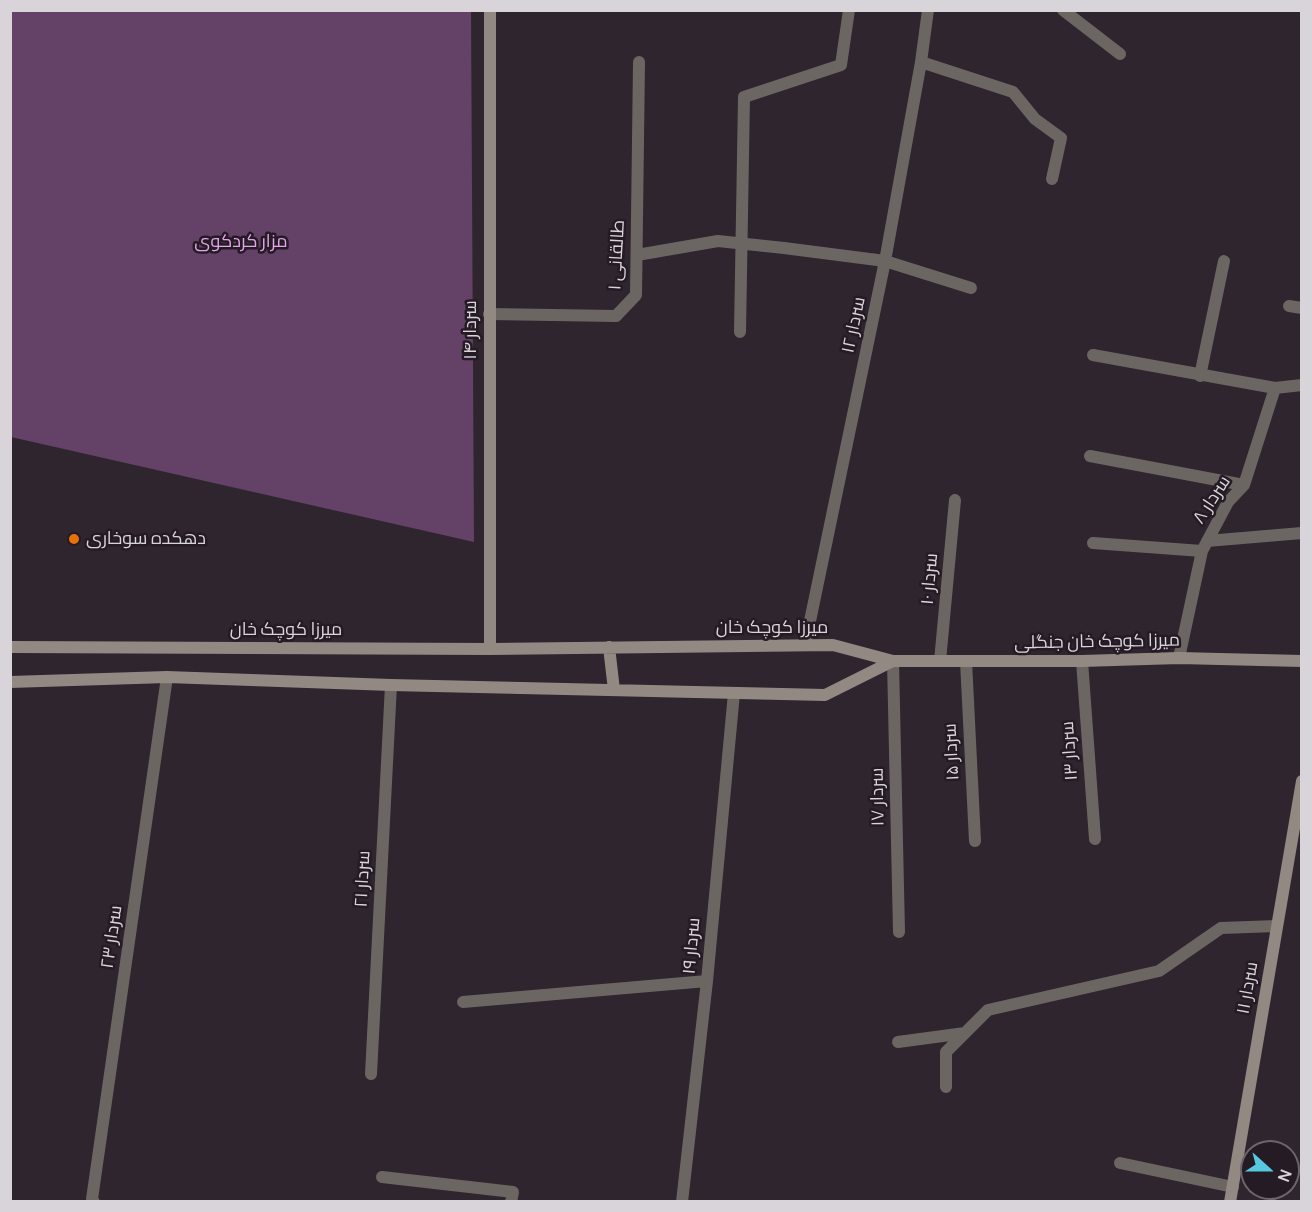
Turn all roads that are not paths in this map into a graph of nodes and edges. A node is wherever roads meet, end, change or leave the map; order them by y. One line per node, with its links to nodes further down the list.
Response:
1 (490, 10): 14 (main road, سردار ۱۴)
2 (849, 10): 9 (street)
3 (928, 10): 7 (street, سردار ۱۲)
4 (1063, 10): 5 (street)
5 (1120, 54)
6 (639, 62): 10 (street, طالقانی ۱)
7 (921, 62): 8 (street); 11 (street, سردار ۱۲)
8 (1053, 179)
9 (743, 244): 10 (street); 11 (street); 15 (street)
10 (637, 255): 14 (street, طالقانی ۱)
11 (885, 261): 13 (street); 26 (street, سردار ۱۲)
12 (1224, 261): 17 (street)
13 (971, 288)
14 (489, 314): 29 (main road, سردار ۱۴)
15 (740, 332)
16 (1092, 355): 17 (street)
17 (1200, 376): 19 (street)
18 (1302, 385): 19 (street)
19 (1275, 388): 21 (street, سردار ۸)
20 (1090, 456): 21 (street)
21 (1244, 485): 25 (street, سردار ۸)
22 (955, 500): 32 (street, سردار ۱۰)
23 (1302, 533): 25 (street)
24 (1093, 543): 25 (street)
25 (1204, 546): 30 (street, سردار ۸)
26 (805, 645): 28 (main road, میرزا کوچک خان); 31 (main road, میرزا کوچک خان)
27 (10, 647): 29 (main road, میرزا کوچک خان)
28 (609, 647): 29 (main road, میرزا کوچک خان); 39 (main road)
29 (490, 649)
30 (1179, 658): 34 (main road, میرزا کوچک خان جنگلی); 35 (main road, میرزا کوچک خان جنگلی)
31 (893, 661): 32 (main road, میرزا کوچک خان جنگلی); 40 (main road); 46 (street, سردار ۱۷)
32 (940, 661): 33 (main road, میرزا کوچک خان جنگلی)
33 (966, 661): 34 (main road, میرزا کوچک خان جنگلی); 44 (street, سردار ۱۵)
34 (1082, 661): 43 (street, سردار ۱۳)
35 (1302, 661)
36 (167, 677): 37 (main road); 38 (main road); 56 (street, سردار ۲۳)
37 (10, 682)
38 (391, 685): 39 (main road); 51 (street, سردار ۲۱)
39 (614, 690): 40 (main road)
40 (734, 693): 47 (street, سردار ۱۹)
41 (1302, 781): 42 (main road, سردار ۱۱)
42 (1297, 833): 45 (main road, سردار ۱۱)
43 (1095, 838)
44 (975, 841)
45 (1277, 926): 49 (street); 55 (main road, سردار ۱۱)
46 (899, 932)
47 (707, 981): 48 (street); 58 (street, سردار ۱۹)
48 (463, 1002)
49 (965, 1033): 50 (street); 52 (street)
50 (898, 1042)
51 (371, 1074)
52 (946, 1087)
53 (1120, 1163): 55 (street)
54 (382, 1177): 57 (street)
55 (1233, 1187): 59 (main road, سردار ۱۱)
56 (94, 1202)
57 (511, 1202)
58 (682, 1202)
59 (1230, 1202)

